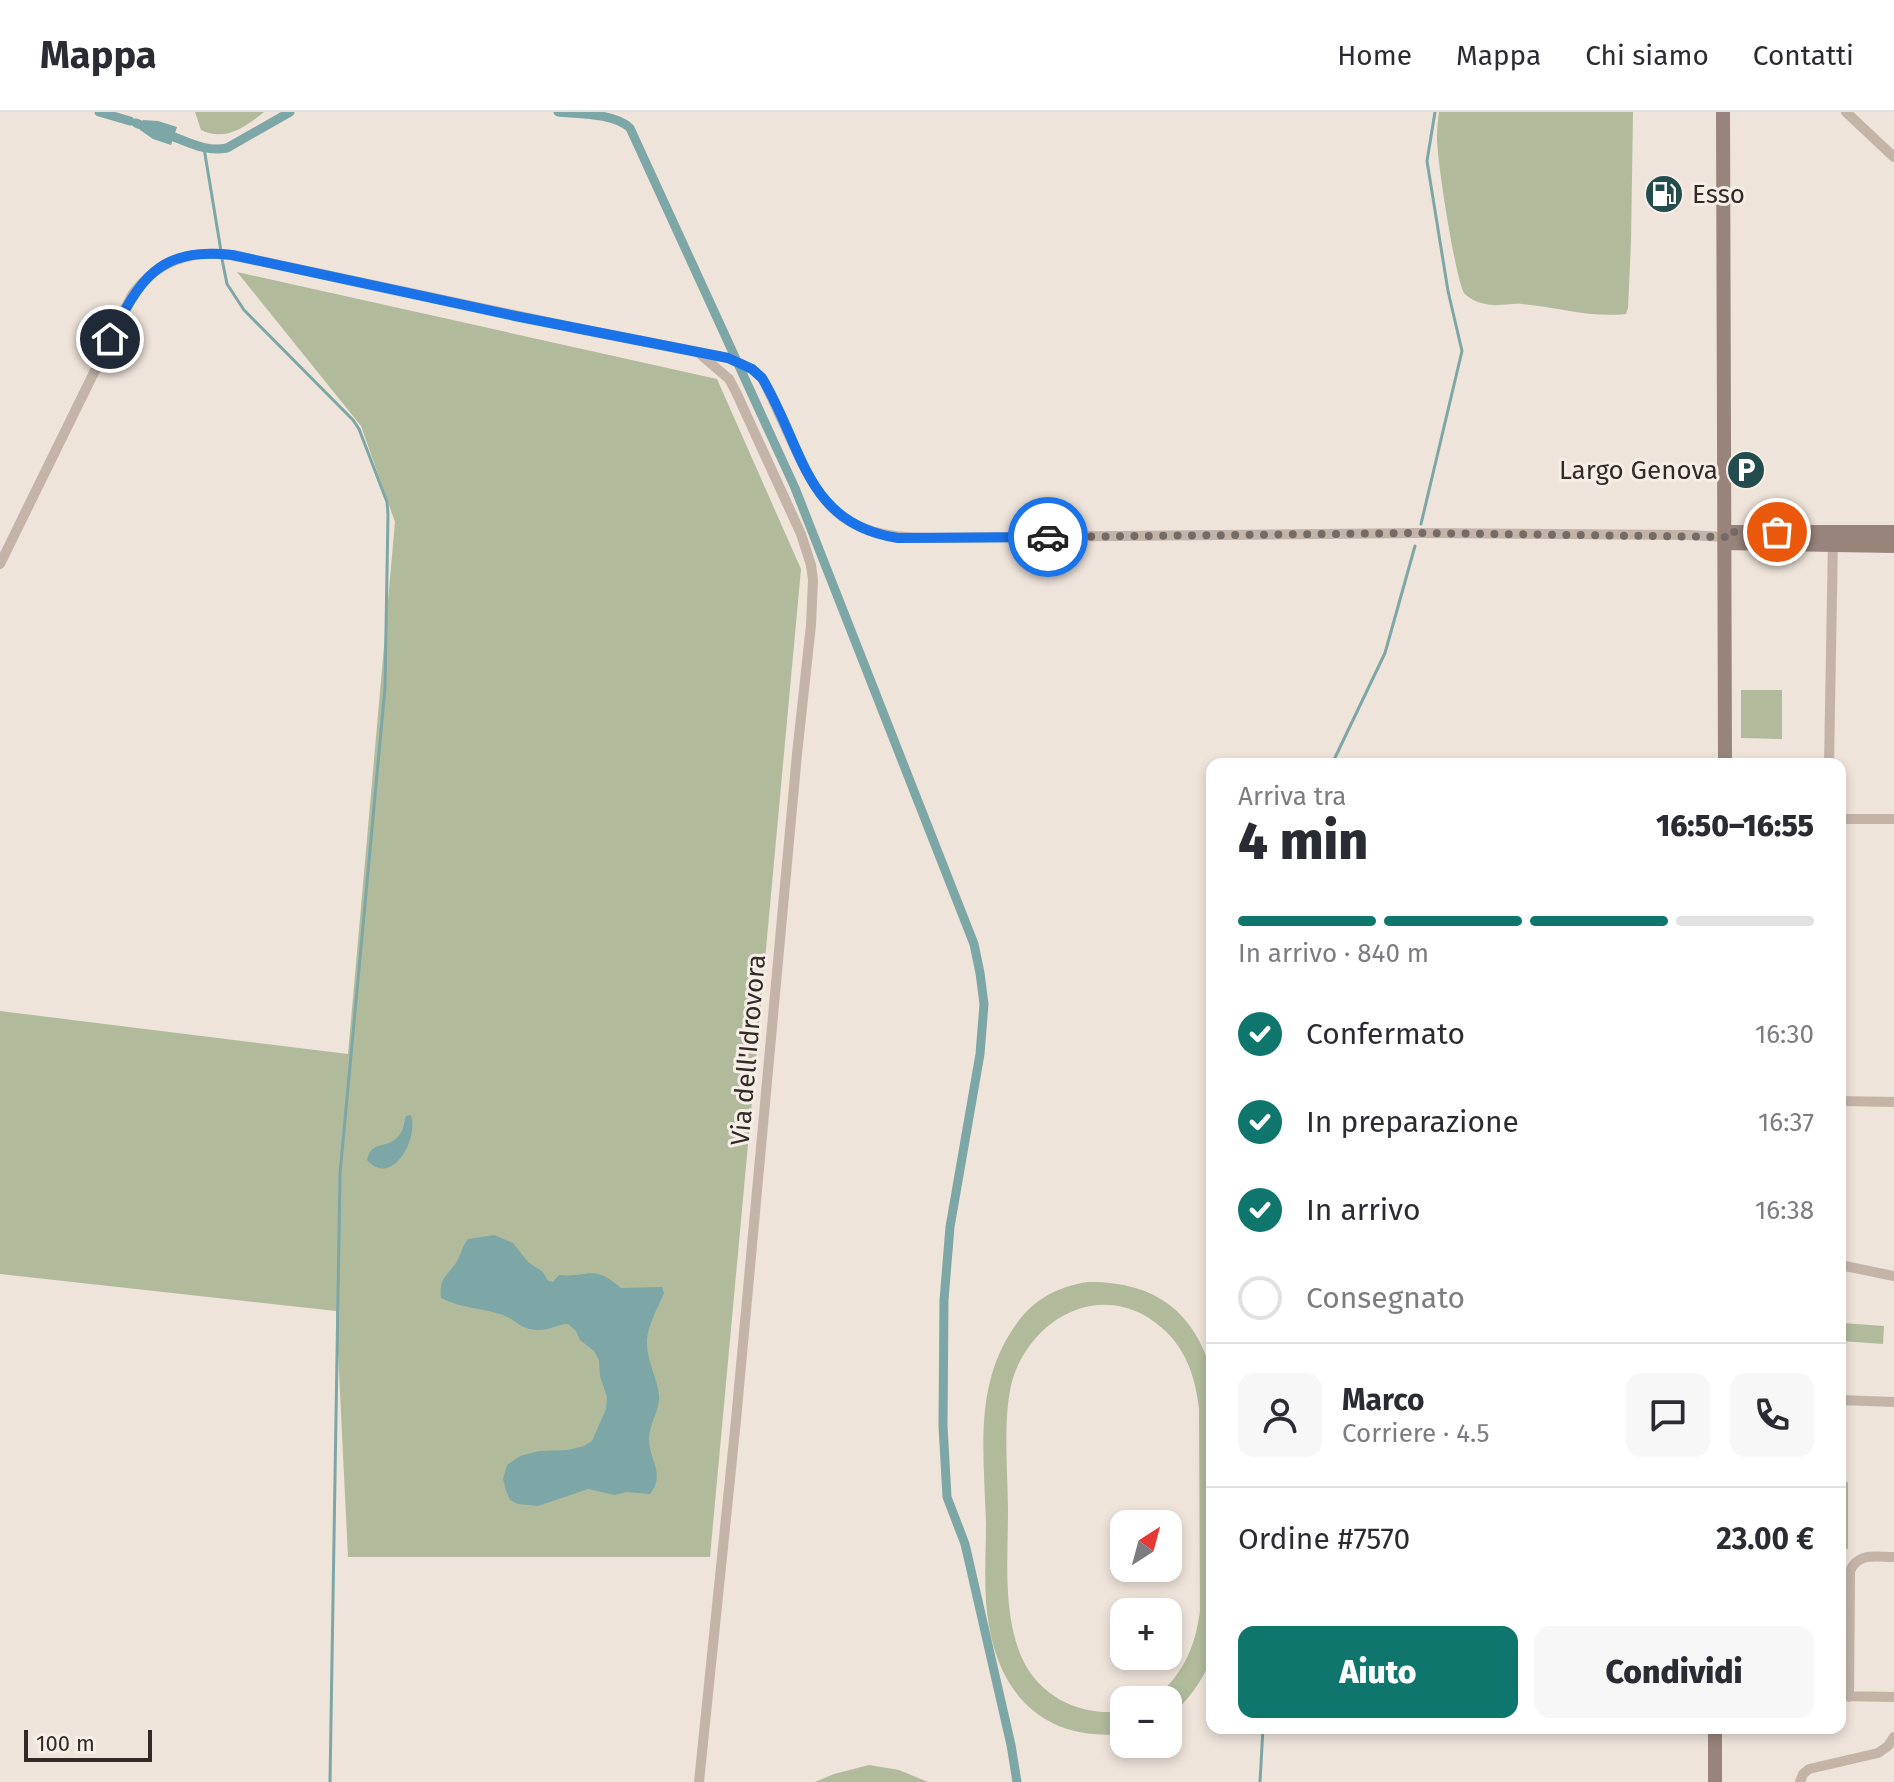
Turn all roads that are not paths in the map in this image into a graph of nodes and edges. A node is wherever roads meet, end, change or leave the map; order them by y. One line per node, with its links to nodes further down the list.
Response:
1 (1723, 112): 6 (street)
2 (1846, 112): 3 (street)
3 (1894, 157)
4 (698, 352): 6 (street); 9 (street); 26 (street, Via dell'Idrovora)
5 (1894, 532): 7 (street)
6 (1725, 537): 7 (street); 10 (street)
7 (1833, 539): 8 (street); 11 (street)
8 (1894, 546)
9 (0, 564)
10 (1725, 758)
11 (1829, 758)
12 (1846, 819): 13 (street)
13 (1894, 819)
14 (1846, 1101): 15 (street)
15 (1894, 1102)
16 (1846, 1266): 17 (street)
17 (1894, 1276)
18 (1846, 1400): 19 (street)
19 (1894, 1402)
20 (1894, 1557): 21 (street)
21 (1846, 1671)
22 (1846, 1696): 23 (street)
23 (1894, 1697)
24 (1715, 1734): 27 (street)
25 (1894, 1737): 28 (street)
26 (699, 1782)
27 (1715, 1782)
28 (1800, 1782)

